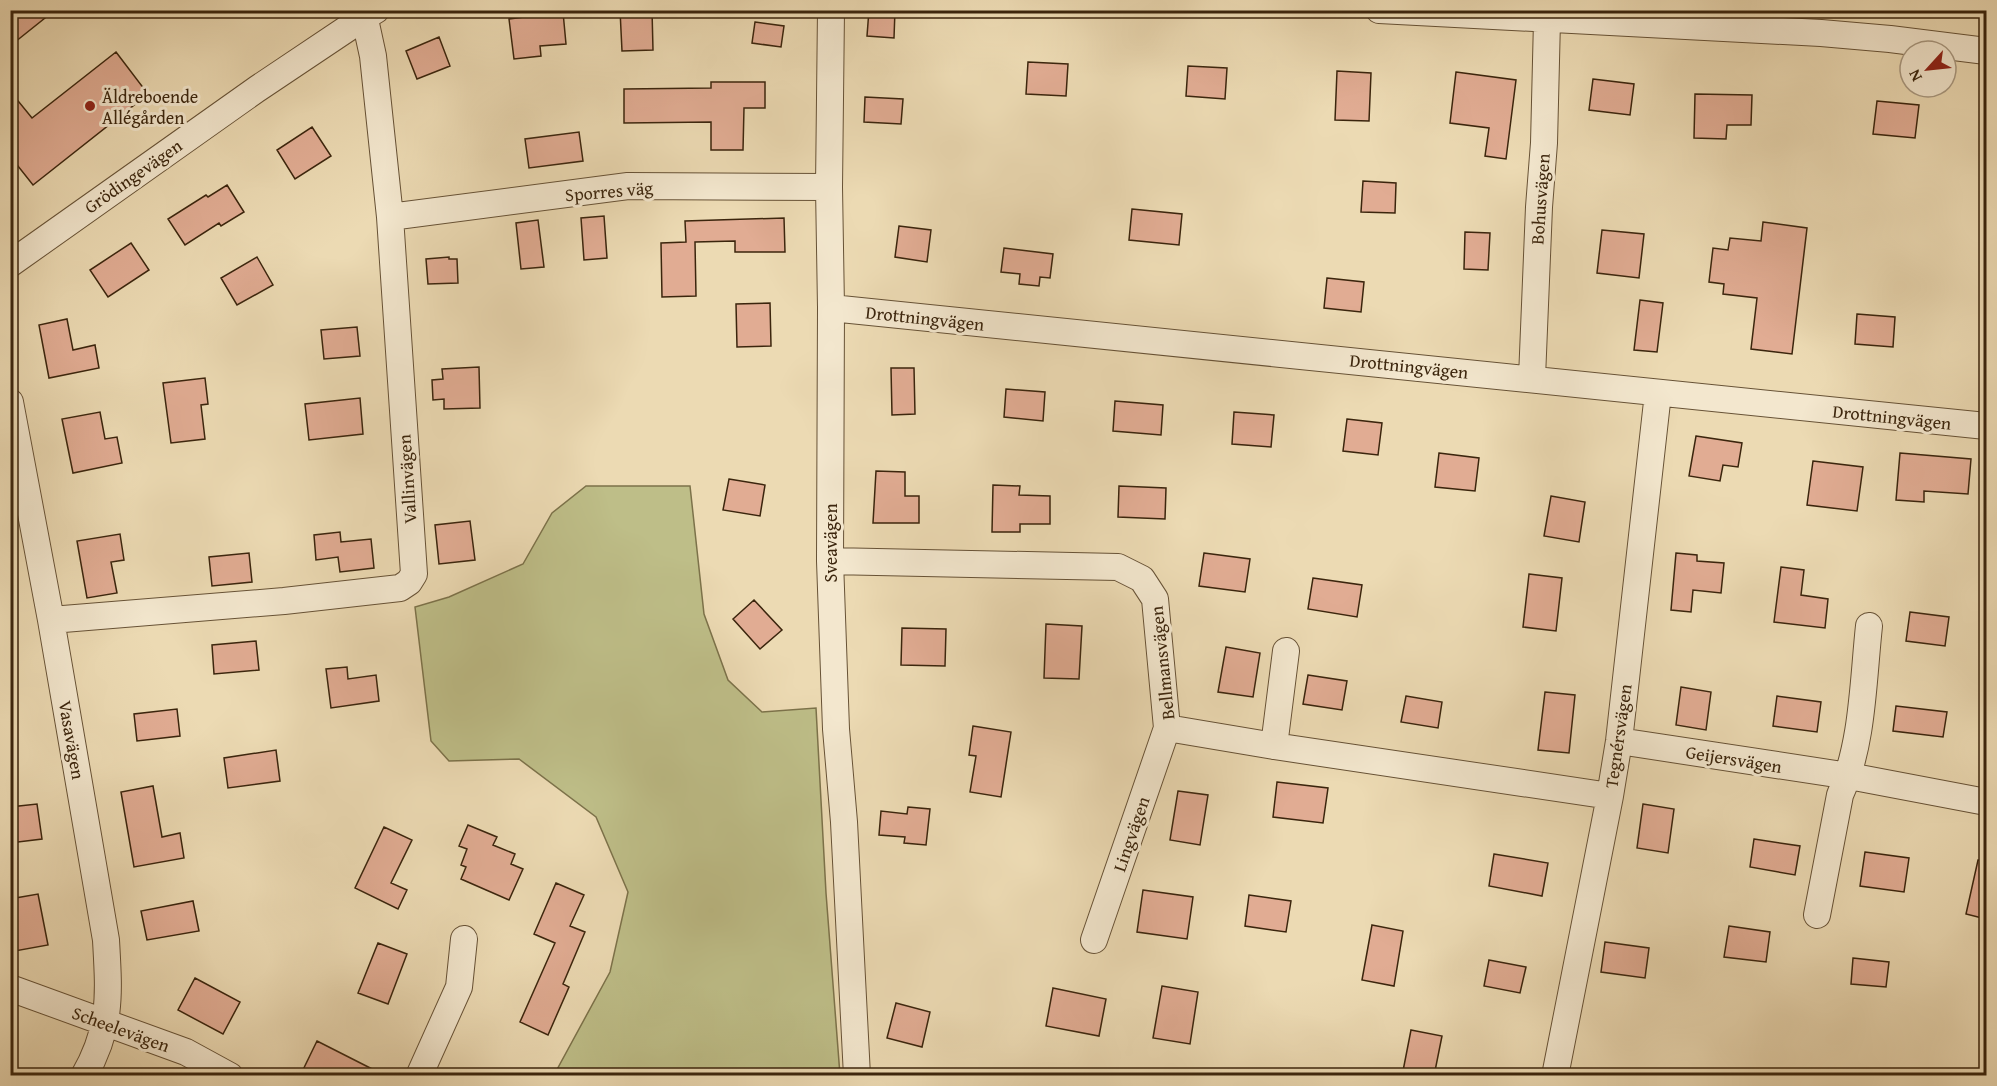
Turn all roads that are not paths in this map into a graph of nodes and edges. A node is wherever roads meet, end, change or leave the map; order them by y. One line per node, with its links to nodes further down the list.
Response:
1 (831, 10): 7 (street, Sveavägen)
2 (1379, 10): 5 (street)
3 (368, 12): 8 (street, Vallinvägen); 9 (street, Grödingevägen)
4 (1687, 18): 5 (street); 6 (street)
5 (1547, 20): 11 (street, Bohusvägen)
6 (1986, 51)
7 (829, 187): 8 (street, Sporres väg); 10 (street, Sveavägen)
8 (390, 217): 16 (street, Vallinvägen)
9 (15, 252)
10 (831, 308): 11 (street, Drottningvägen); 15 (street, Sveavägen)
11 (1532, 378): 12 (street, Drottningvägen)
12 (1658, 393): 14 (street, Drottningvägen); 20 (street, Tegnérsvägen)
13 (10, 402): 16 (street, Vasavägen)
14 (1986, 426)
15 (830, 561): 19 (street, Bellmansvägen); 33 (street, Sveavägen)
16 (51, 620): 29 (street, Vasavägen)
17 (1869, 626): 22 (street)
18 (1286, 651): 21 (street)
19 (1167, 728): 21 (street, Bellmansvägen); 27 (street, Lingvägen)
20 (1619, 741): 22 (street, Geijersvägen); 23 (street, Tegnérsvägen)
21 (1274, 746): 23 (street, Bellmansvägen)
22 (1848, 776): 24 (street, Geijersvägen); 25 (street)
23 (1610, 796): 34 (street, Tegnérsvägen)
24 (1986, 802)
25 (1817, 915)
26 (464, 939): 32 (street)
27 (1094, 940)
28 (10, 988): 29 (street, Scheelevägen)
29 (106, 1022): 30 (street, Vasavägen); 31 (street, Scheelevägen)
30 (84, 1076)
31 (230, 1076)
32 (419, 1076)
33 (856, 1076)
34 (1555, 1076)

